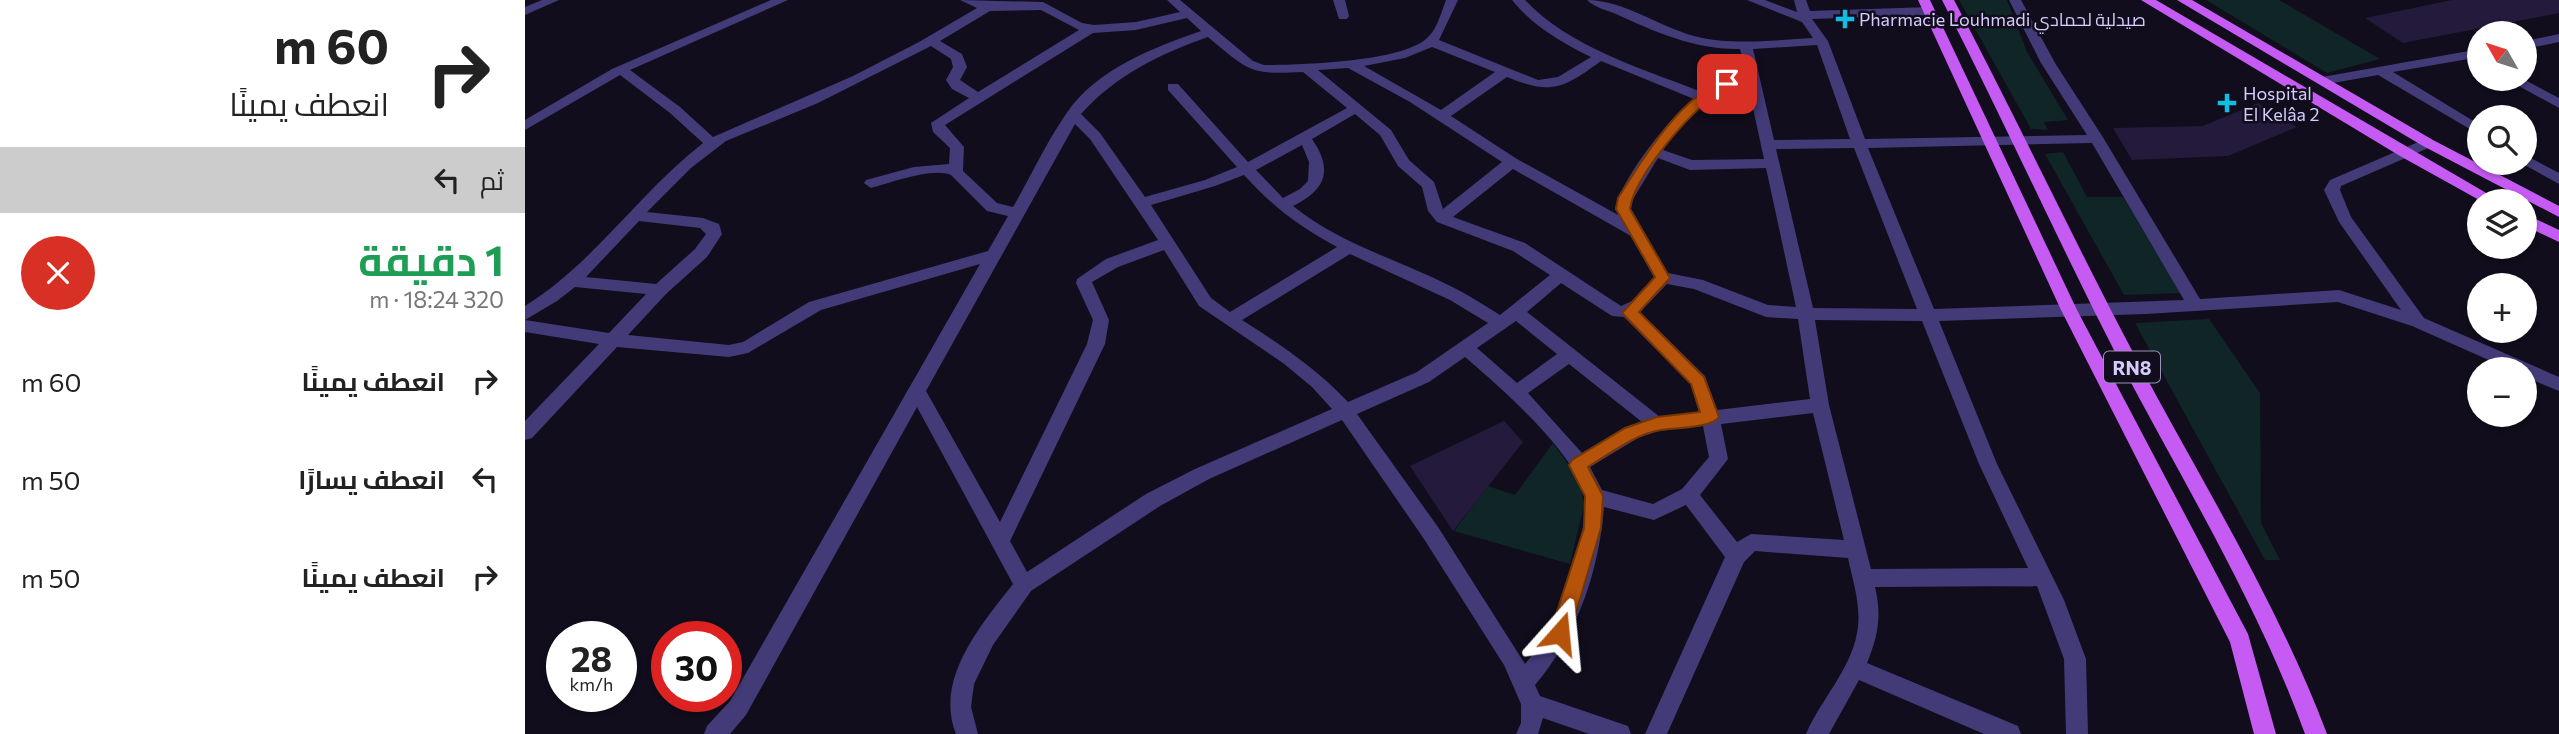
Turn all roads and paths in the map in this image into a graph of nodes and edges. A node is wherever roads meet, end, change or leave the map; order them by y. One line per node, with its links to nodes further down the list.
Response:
1 (553, 0): 16 (street)
2 (782, 0): 32 (street)
3 (966, 0): 14 (street)
4 (1173, 0): 18 (street)
5 (1339, 0): 19 (street)
6 (1452, 0): 25 (street)
7 (1518, 0): 28 (street)
8 (1593, 0): 27 (street)
9 (1753, 0): 17 (street)
10 (1948, 0): 49 (main road, RN8)
11 (2015, 0): 47 (street)
12 (2147, 0): 56 (main road)
13 (2183, 0): 36 (main road)
14 (990, 4): 20 (street); 23 (street)
15 (1927, 5): 17 (street); 50 (main road, RN8)
16 (525, 11)
17 (1804, 11): 24 (street)
18 (1189, 14): 20 (street); 21 (street)
19 (1343, 16)
20 (1090, 29): 39 (street)
21 (1210, 32): 31 (street); 43 (street)
22 (2559, 38): 26 (street)
23 (931, 41): 39 (street); 53 (street)
24 (1822, 41): 27 (street); 51 (street)
25 (1431, 42): 30 (street); 34 (street)
26 (2537, 43)
27 (1746, 45): 35 (street)
28 (1602, 55): 34 (street); 40 (street)
29 (2467, 58): 33 (street)
30 (1349, 63): 31 (street); 44 (street)
31 (1306, 67): 42 (street)
32 (621, 70): 46 (street); 53 (street)
33 (2381, 71): 36 (street); 45 (street)
34 (1505, 72): 44 (street)
35 (1753, 75): 40 (street); 54 (street)
36 (2322, 82): 52 (main road)
37 (1173, 87): 60 (street)
38 (2535, 91): 41 (street)
39 (977, 97): 62 (street)
40 (1704, 98): 55 (street)
41 (2559, 104)
42 (1356, 108): 48 (street); 72 (street)
43 (1073, 114): 67 (street); 70 (street)
44 (1441, 116): 57 (street)
45 (2467, 123)
46 (525, 126)
47 (2097, 138): 49 (street); 83 (street)
48 (1305, 139): 60 (street); 68 (street)
49 (2018, 140): 50 (street); 61 (main road, RN8)
50 (1989, 141): 51 (street); 63 (main road, RN8)
51 (1859, 143): 54 (street); 90 (street)
52 (2428, 143): 56 (street); 69 (main road)
53 (712, 144): 71 (street)
54 (1768, 145): 58 (street)
55 (1654, 151): 58 (street); 74 (street)
56 (2405, 153): 66 (main road); 92 (street)
57 (1512, 162): 72 (street); 74 (street)
58 (1772, 163): 89 (street)
59 (2537, 166): 64 (street)
60 (1246, 168): 67 (street); 68 (street)
61 (2033, 170): 63 (main road); 84 (main road, RN8)
62 (956, 172): 65 (street); 70 (street)
63 (2005, 172): 85 (main road, RN8)
64 (2559, 179)
65 (871, 183)
66 (2470, 189)
67 (1142, 203): 76 (street)
68 (1282, 205): 77 (street)
69 (2559, 212)
70 (1019, 213): 78 (street)
71 (636, 216): 81 (street); 82 (street)
72 (1442, 219): 79 (street)
73 (2537, 225): 75 (main road)
74 (1637, 233): 80 (street)
75 (2559, 237)
76 (1167, 243): 91 (street); 111 (street)
77 (1349, 247): 91 (street); 93 (street)
78 (995, 254): 95 (street); 101 (street)
79 (1560, 275): 86 (street); 87 (street)
80 (1663, 278): 87 (street); 89 (street)
81 (570, 281): 82 (street); 88 (street)
82 (660, 290): 95 (street)
83 (2195, 304): 84 (street); 92 (street)
84 (2103, 309): 85 (street); 129 (main road, RN8)
85 (2069, 310): 90 (street); 128 (main road, RN8)
86 (1516, 312): 93 (street); 97 (street)
87 (1630, 313): 105 (street)
88 (525, 314)
89 (1806, 314): 90 (street); 103 (street)
90 (1928, 315): 114 (street)
91 (1229, 320): 104 (street)
92 (2418, 322): 98 (street)
93 (1500, 323): 96 (street)
94 (525, 326): 95 (street)
95 (614, 340): 107 (street)
96 (1467, 348): 102 (street); 104 (street)
97 (1570, 354): 102 (street); 106 (street)
98 (2498, 357)
99 (2537, 374): 100 (street)
100 (2559, 384)
101 (918, 391): 111 (street); 121 (street)
102 (1517, 393): 108 (street)
103 (1820, 405): 105 (street); 112 (street)
104 (1345, 411): 116 (street); 118 (street)
105 (1710, 417): 106 (street); 109 (street)
106 (1657, 424): 108 (street)
107 (525, 433)
108 (1578, 465): 110 (street)
109 (1689, 495): 110 (street); 113 (street)
110 (1594, 496): 118 (street)
111 (1000, 542): 116 (street)
112 (1857, 550): 113 (street); 115 (street)
113 (1736, 556): 125 (street)
114 (2042, 576): 115 (street); 127 (street)
115 (1863, 578): 117 (street)
116 (1024, 585): 122 (street)
117 (1854, 668): 120 (street); 126 (street)
118 (1524, 681): 119 (street)
119 (1532, 704): 123 (street); 124 (street)
120 (1824, 732)
121 (715, 734)
122 (967, 734)
123 (1527, 734)
124 (1620, 734)
125 (1656, 734)
126 (2010, 734)
127 (2077, 734)
128 (2265, 734)
129 (2316, 734)

